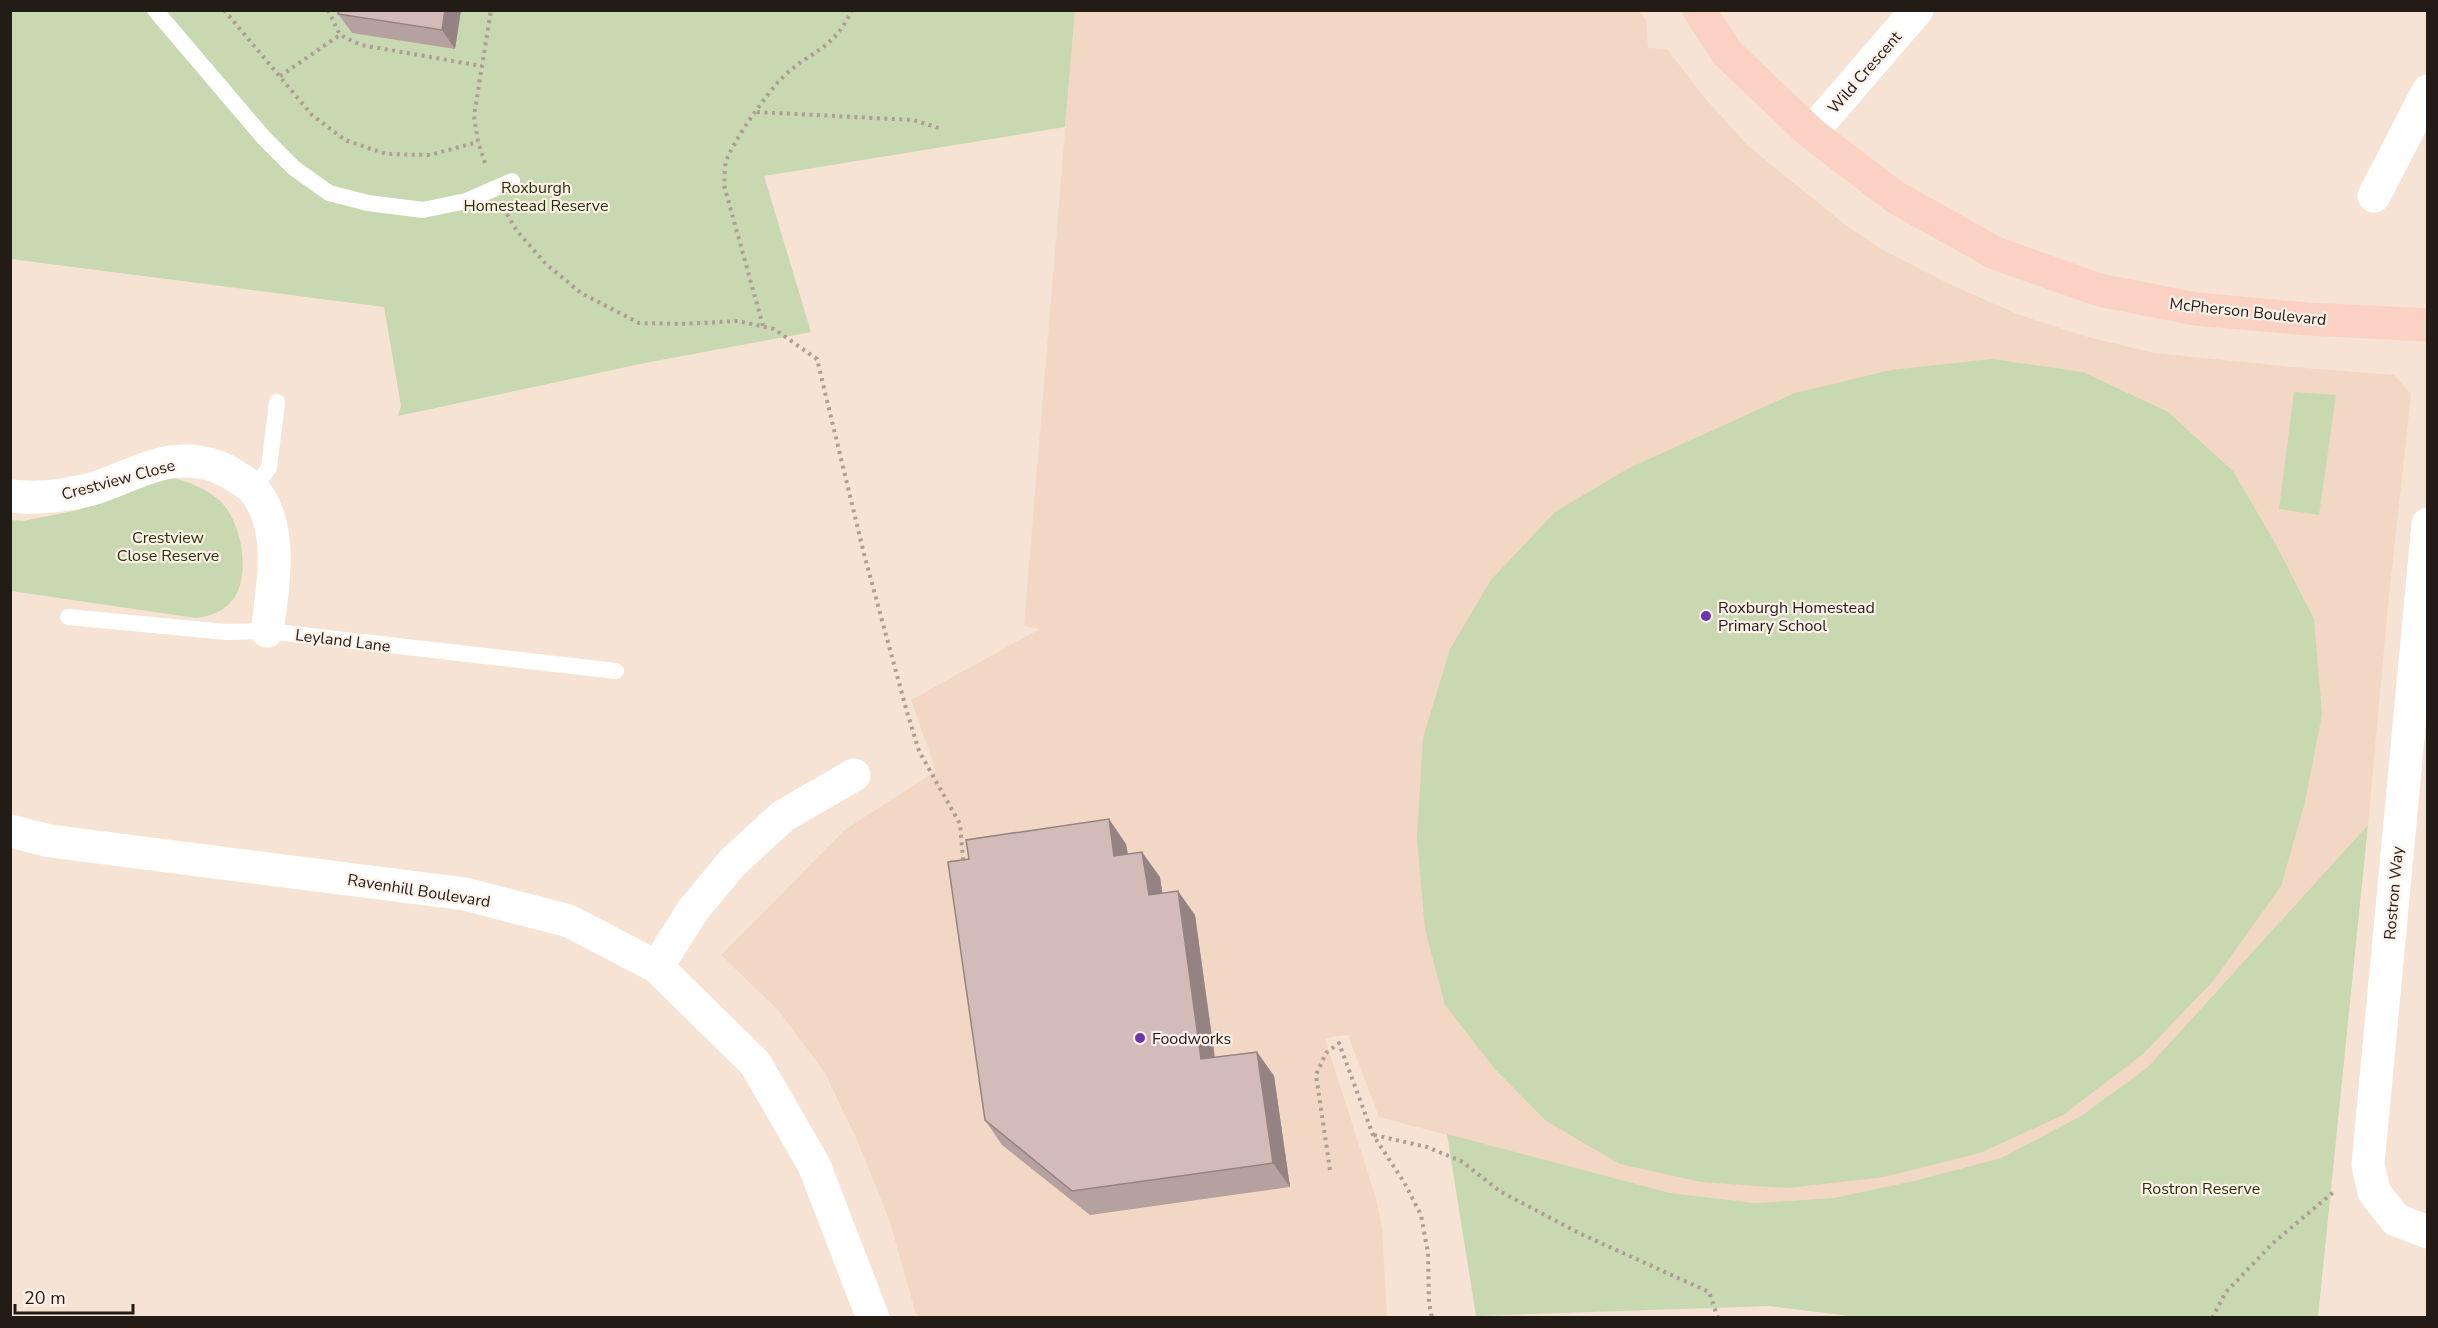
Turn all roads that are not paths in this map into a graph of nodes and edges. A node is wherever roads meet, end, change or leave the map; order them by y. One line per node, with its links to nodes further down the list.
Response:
1 (155, 10): 6 (lane)
2 (1698, 10): 5 (street, McPherson Boulevard)
3 (1917, 10): 5 (street, Wild Crescent)
4 (2427, 91): 7 (street)
5 (1811, 133): 8 (street, McPherson Boulevard)
6 (512, 181)
7 (2374, 196)
8 (2427, 325)
9 (277, 402): 10 (lane)
10 (253, 489): 11 (street, Crestview Close); 14 (street, Crestview Close)
11 (10, 496)
12 (2427, 524): 16 (street, Rostron Way)
13 (68, 617): 14 (lane, Leyland Lane)
14 (267, 631): 15 (lane, Leyland Lane)
15 (616, 671)
16 (2416, 770): 22 (street, Rostron Way)
17 (854, 775): 21 (street)
18 (10, 831): 19 (street, Ravenhill Boulevard)
19 (50, 841): 20 (street, Ravenhill Boulevard); 21 (street, Ravenhill Boulevard)
20 (10, 845)
21 (657, 967): 23 (street, Ravenhill Boulevard)
22 (2427, 1232)
23 (843, 1239): 24 (street, Ravenhill Boulevard); 25 (street, Ravenhill Boulevard)
24 (850, 1317)
25 (873, 1317)

